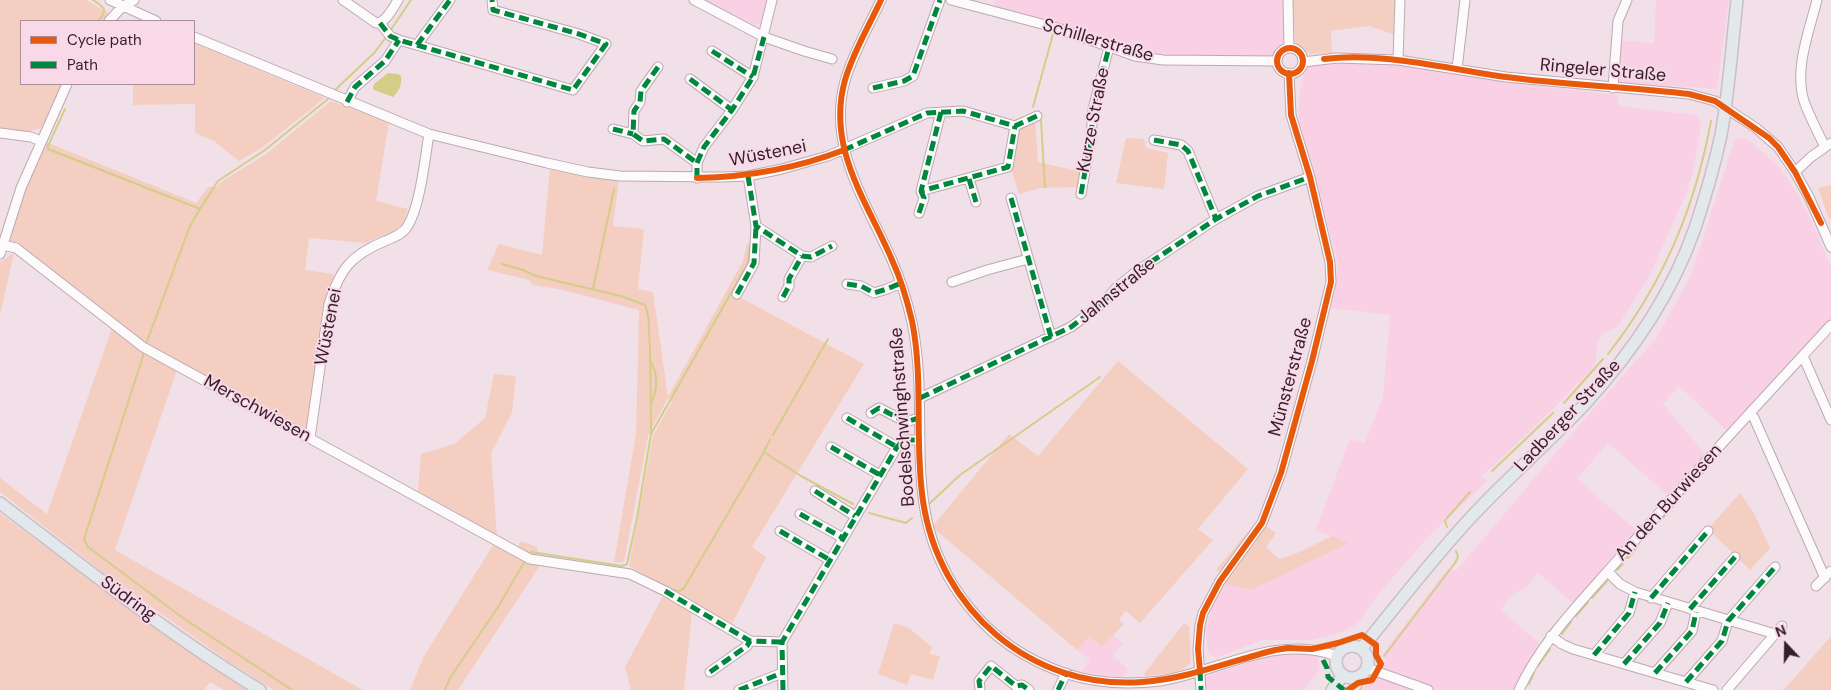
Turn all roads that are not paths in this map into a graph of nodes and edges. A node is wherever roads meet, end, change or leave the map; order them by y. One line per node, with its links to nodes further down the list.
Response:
1 (110, 0): 18 (street)
2 (134, 0): 18 (street)
3 (343, 0): 21 (street)
4 (398, 0): 21 (street)
5 (450, 0): 25 (street)
6 (492, 0): 25 (street)
7 (694, 0): 23 (street)
8 (772, 0): 23 (street)
9 (881, 0): 54 (street, Bodelschwinghstraße)
10 (940, 0): 39 (street)
11 (951, 0): 26 (street, Schillerstraße)
12 (1288, 0): 27 (street)
13 (1400, 0): 30 (street)
14 (1465, 0): 34 (street)
15 (1627, 0): 40 (street)
16 (1737, 0): 42 (main road, Ladberger Straße)
17 (1817, 0): 53 (street)
18 (122, 7): 19 (street); 20 (street)
19 (110, 20)
20 (154, 20)
21 (385, 30): 24 (street)
22 (195, 37): 41 (street, Wüstenei)
23 (764, 37): 29 (street); 36 (street)
24 (399, 40): 25 (street); 41 (street)
25 (418, 46)
26 (1109, 47): 31 (street, Schillerstraße); 62 (street, Kurze Straße)
27 (1289, 48): 31 (street); 32 (street)
28 (712, 51): 36 (street)
29 (832, 59)
30 (1398, 60): 32 (street, Ringeler Straße); 34 (street, Ringeler Straße)
31 (1277, 61): 35 (street)
32 (1303, 62): 35 (street)
33 (658, 67): 50 (street)
34 (1457, 69): 40 (street, Ringeler Straße)
35 (1289, 73): 58 (street, Münsterstraße)
36 (753, 77): 43 (street)
37 (690, 79): 43 (street)
38 (67, 85): 52 (street)
39 (873, 88)
40 (1613, 88): 42 (street, Ringeler Straße)
41 (347, 102): 49 (street, Wüstenei)
42 (1724, 107): 56 (street, Ringeler Straße); 115 (main road, Ladberger Straße)
43 (732, 110): 55 (street)
44 (941, 112): 46 (street, Wüstenei); 54 (street, Wüstenei); 61 (street)
45 (1038, 116): 46 (street)
46 (1015, 126): 60 (street)
47 (613, 129): 50 (street)
48 (0, 133): 52 (street)
49 (429, 134): 59 (street, Wüstenei); 87 (street, Wüstenei)
50 (633, 134): 55 (street)
51 (1154, 140): 66 (street)
52 (41, 141): 70 (street)
53 (1828, 145): 56 (street)
54 (844, 150): 57 (street, Wüstenei); 74 (street, Bodelschwinghstraße)
55 (697, 163): 59 (street)
56 (1795, 172): 69 (street, Ringeler Straße)
57 (748, 176): 59 (street, Wüstenei); 67 (street)
58 (1310, 177): 66 (street, Jahnstraße); 120 (street, Münsterstraße)
59 (697, 178)
60 (969, 179): 61 (street); 64 (street)
61 (922, 191): 65 (street)
62 (1081, 194)
63 (1011, 198): 72 (street)
64 (976, 202)
65 (919, 213)
66 (1216, 219): 79 (street, Jahnstraße)
67 (756, 226): 71 (street); 76 (street)
68 (832, 246): 71 (street)
69 (1831, 248)
70 (1, 250): 87 (street, Merschwiesen)
71 (802, 256): 77 (street)
72 (1028, 259): 73 (street); 79 (street)
73 (952, 282)
74 (901, 283): 75 (street); 81 (street, Bodelschwinghstraße)
75 (847, 284)
76 (736, 294)
77 (783, 297)
78 (1831, 325): 80 (street, An den Burwiesen)
79 (1051, 337): 81 (street, Jahnstraße)
80 (1803, 356): 83 (street, An den Burwiesen); 86 (street)
81 (920, 398): 85 (street, Bodelschwinghstraße)
82 (871, 413): 85 (street)
83 (1750, 414): 102 (street, An den Burwiesen); 103 (street)
84 (847, 418): 90 (street)
85 (919, 418): 88 (street, Bodelschwinghstraße)
86 (1831, 420)
87 (310, 438): 113 (street, Merschwiesen)
88 (920, 440): 90 (street); 123 (street, Bodelschwinghstraße)
89 (831, 447): 91 (street)
90 (897, 447): 91 (street)
91 (880, 475): 95 (street)
92 (815, 491): 95 (street)
93 (0, 503): 128 (main road, Südring)
94 (800, 514): 98 (street)
95 (855, 516): 98 (street)
96 (1708, 531): 106 (street)
97 (780, 532): 100 (street)
98 (843, 538): 100 (street)
99 (1734, 557): 108 (street)
100 (830, 560): 114 (street)
101 (1775, 567): 109 (street)
102 (1608, 572): 105 (street); 112 (street, An den Burwiesen)
103 (1828, 574): 104 (street)
104 (1816, 586)
105 (1635, 592): 106 (street); 116 (street)
106 (1650, 598): 107 (street)
107 (1668, 604): 108 (street); 118 (street)
108 (1693, 610): 109 (street); 124 (street)
109 (1728, 621): 111 (street); 126 (street)
110 (1782, 626): 111 (street)
111 (1775, 634): 138 (street)
112 (1551, 636): 116 (street); 136 (street, An den Burwiesen)
113 (750, 641): 114 (street); 121 (street)
114 (782, 642): 122 (street)
115 (1362, 649): 117 (main road); 119 (main road)
116 (1594, 655): 118 (street)
117 (1337, 656): 120 (street, Bodelschwinghstraße); 125 (main road)
118 (1624, 664): 124 (street)
119 (1367, 668): 125 (main road); 135 (street)
120 (1200, 670): 123 (street, Bodelschwinghstraße); 133 (street, Münsterstraße)
121 (710, 672)
122 (782, 673): 129 (street); 130 (street)
123 (1066, 673): 132 (street)
124 (1656, 673): 126 (street)
125 (1343, 675): 134 (main road)
126 (1686, 682): 137 (street)
127 (980, 688): 131 (street)
128 (260, 690)
129 (739, 690)
130 (783, 690)
131 (1029, 690)
132 (1058, 690)
133 (1201, 690)
134 (1332, 690)
135 (1428, 690)
136 (1519, 690)
137 (1713, 690)
138 (1727, 690)

